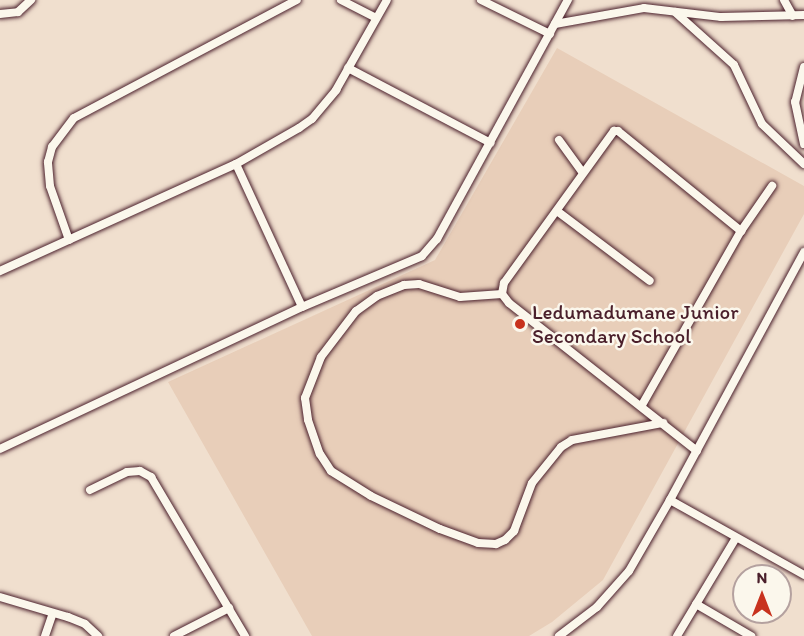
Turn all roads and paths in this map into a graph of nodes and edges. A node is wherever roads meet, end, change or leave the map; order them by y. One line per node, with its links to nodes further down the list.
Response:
1 (31, 0): 9 (street)
2 (297, 0): 26 (street)
3 (341, 0): 12 (street)
4 (387, 0): 12 (street)
5 (482, 0): 14 (street)
6 (568, 0): 13 (street)
7 (784, 0): 11 (street)
8 (674, 11): 11 (street); 13 (street); 21 (street)
9 (0, 14)
10 (804, 15): 11 (street)
11 (793, 16)
12 (376, 18): 16 (street)
13 (555, 24): 14 (street)
14 (550, 34): 18 (street)
15 (804, 67): 19 (street)
16 (348, 68): 18 (street); 20 (street)
17 (559, 140): 22 (street)
18 (491, 143): 31 (street)
19 (804, 144)
20 (237, 164): 26 (street); 31 (street)
21 (804, 164)
22 (582, 172): 24 (street); 25 (street)
23 (772, 186): 25 (street)
24 (557, 211): 29 (street); 30 (street)
25 (741, 231): 32 (street)
26 (69, 240): 28 (street)
27 (804, 252): 35 (street)
28 (0, 271)
29 (650, 281)
30 (502, 294): 32 (street); 33 (street)
31 (302, 307): 34 (street)
32 (642, 405): 33 (street)
33 (663, 423): 35 (street)
34 (0, 449)
35 (697, 451): 37 (street)
36 (90, 490): 42 (street)
37 (670, 500): 38 (street); 48 (street)
38 (736, 538): 39 (street); 41 (street)
39 (804, 575)
40 (0, 597): 43 (street)
41 (696, 604): 49 (street); 50 (street)
42 (229, 608): 46 (street); 47 (street)
43 (53, 613): 44 (street); 45 (street)
44 (45, 636)
45 (98, 636)
46 (174, 636)
47 (245, 636)
48 (559, 636)
49 (677, 636)
50 (751, 636)

